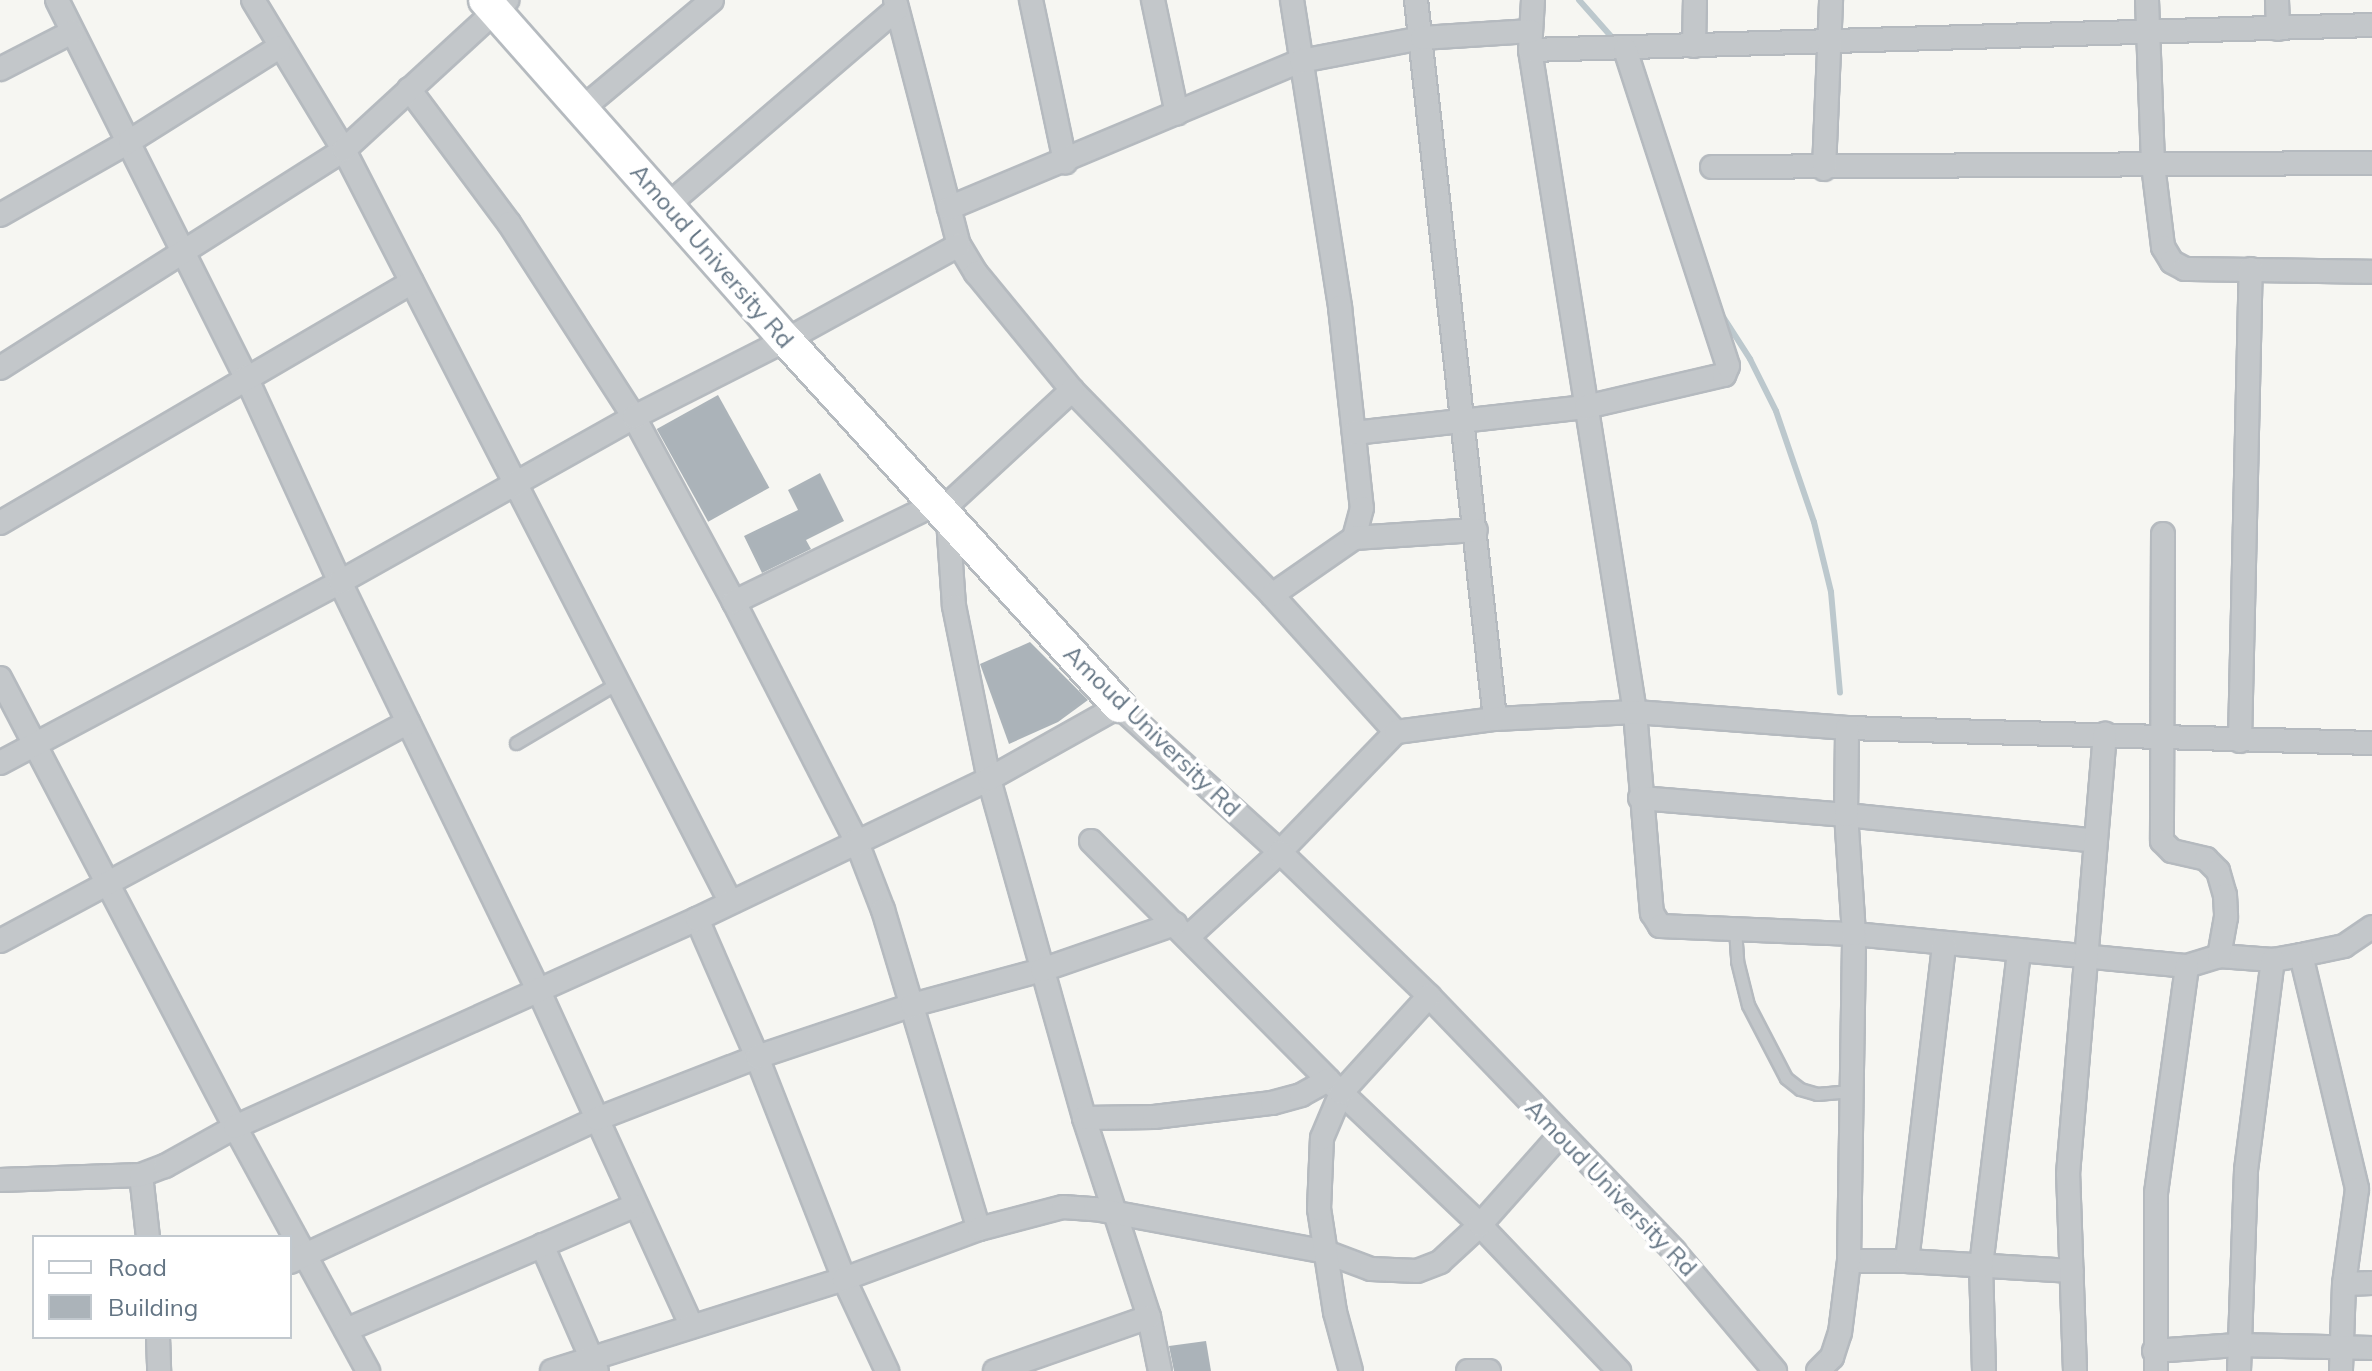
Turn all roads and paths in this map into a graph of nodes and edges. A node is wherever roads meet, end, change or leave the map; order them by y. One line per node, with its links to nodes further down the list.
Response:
1 (57, 0): 17 (street)
2 (253, 0): 23 (street)
3 (712, 0): 28 (street)
4 (1031, 0): 32 (street)
5 (1153, 0): 29 (street)
6 (1292, 0): 25 (street)
7 (1416, 0): 19 (street)
8 (1533, 0): 21 (street)
9 (1695, 0): 22 (street)
10 (1831, 0): 20 (street)
11 (2147, 0): 18 (street)
12 (2277, 0): 16 (street)
13 (496, 3): 27 (street); 28 (street, Amoud University Rd)
14 (896, 4): 37 (street); 38 (street)
15 (2372, 25): 16 (street)
16 (2278, 29): 18 (street)
17 (72, 32): 26 (street); 30 (street)
18 (2147, 32): 20 (street); 34 (street)
19 (1422, 38): 21 (street); 25 (street); 51 (street)
20 (1830, 39): 22 (street); 36 (street)
21 (1530, 40): 24 (street); 49 (street)
22 (1694, 46): 24 (street)
23 (279, 47): 30 (street); 31 (street)
24 (1625, 49): 49 (street)
25 (1301, 61): 29 (street); 52 (street)
26 (0, 69)
27 (409, 89): 31 (street); 50 (street)
28 (583, 108): 37 (street, Amoud University Rd)
29 (1177, 114): 32 (street)
30 (130, 141): 39 (street); 41 (street)
31 (344, 150): 41 (street); 44 (street)
32 (1065, 162): 38 (street)
33 (2372, 163): 34 (street)
34 (2153, 165): 36 (street); 42 (street)
35 (1712, 167): 36 (street)
36 (1824, 169)
37 (668, 205): 45 (street, Amoud University Rd)
38 (949, 208): 40 (street)
39 (0, 215)
40 (959, 245): 45 (street); 48 (street)
41 (186, 252): 46 (street); 47 (street)
42 (2251, 269): 43 (street); 72 (street)
43 (2372, 272)
44 (412, 282): 47 (street); 53 (street)
45 (786, 340): 50 (street); 54 (street, Amoud University Rd)
46 (0, 368)
47 (246, 377): 55 (street); 59 (street)
48 (1072, 390): 54 (street); 60 (street)
49 (1586, 407): 51 (street); 65 (street)
50 (634, 417): 53 (street); 61 (street)
51 (1464, 421): 52 (street); 56 (street)
52 (1354, 433): 58 (street)
53 (514, 483): 59 (street); 63 (street)
54 (940, 512): 61 (street); 64 (street, Amoud University Rd); 77 (street)
55 (0, 523)
56 (1476, 530): 58 (street); 66 (street)
57 (2163, 534): 71 (street)
58 (1354, 538): 60 (street)
59 (340, 582): 67 (street); 73 (street)
60 (1272, 595): 69 (street)
61 (734, 602): 80 (street)
62 (0, 678): 73 (street)
63 (619, 682): 74 (lane); 85 (street)
64 (1119, 706): 77 (street); 83 (street, Amoud University Rd)
65 (1635, 712): 66 (street); 68 (street); 78 (street)
66 (1495, 719): 69 (street)
67 (408, 722): 84 (street); 100 (street)
68 (1847, 728): 70 (street); 79 (street)
69 (1396, 732): 83 (street)
70 (2105, 734): 71 (street); 82 (street)
71 (2161, 737): 72 (street); 96 (street)
72 (2240, 741): 75 (street)
73 (36, 743): 76 (street); 84 (street)
74 (516, 743)
75 (2372, 743)
76 (0, 763)
77 (989, 779): 80 (street); 99 (street)
78 (1640, 798): 79 (street); 88 (street)
79 (1846, 815): 82 (street); 90 (street)
80 (856, 840): 85 (street); 102 (street)
81 (1091, 841): 89 (street)
82 (2096, 841): 95 (street)
83 (1280, 852): 89 (street); 101 (street, Amoud University Rd)
84 (107, 881): 91 (street); 108 (street)
85 (730, 901): 86 (street)
86 (697, 919): 100 (street); 103 (street)
87 (2372, 927): 94 (street)
88 (1735, 929): 90 (street); 105 (lane)
89 (1181, 930): 99 (street); 104 (street)
90 (1854, 934): 92 (street); 105 (street)
91 (0, 941)
92 (1944, 944): 93 (street); 123 (street)
93 (2019, 950): 95 (street); 124 (street)
94 (2301, 955): 97 (street); 112 (street)
95 (2084, 956): 98 (street); 125 (street)
96 (2219, 956): 97 (street); 98 (street)
97 (2273, 960): 133 (street)
98 (2187, 966): 136 (street)
99 (1042, 970): 102 (street); 106 (street)
100 (538, 989): 107 (street); 108 (street)
101 (1429, 996): 104 (street); 109 (street, Amoud University Rd)
102 (912, 1005): 103 (street); 116 (street)
103 (757, 1057): 107 (street); 126 (street)
104 (1334, 1087): 106 (street); 115 (street); 120 (street)
105 (1851, 1091): 122 (street)
106 (1084, 1118): 114 (street)
107 (597, 1119): 113 (street); 121 (street)
108 (235, 1127): 110 (street); 118 (street)
109 (1560, 1135): 115 (street); 148 (street, Amoud University Rd)
110 (141, 1175): 111 (street); 117 (street)
111 (0, 1180)
112 (2364, 1188): 128 (street)
113 (634, 1206): 119 (street); 130 (street)
114 (1117, 1214): 116 (street); 120 (street); 129 (street)
115 (1480, 1225): 120 (street); 147 (street)
116 (979, 1229): 126 (street)
117 (148, 1235)
118 (287, 1235)
119 (542, 1245): 131 (street); 137 (street)
120 (1326, 1252): 144 (street)
121 (298, 1259): 131 (street)
122 (1849, 1261): 123 (street); 149 (street)
123 (1907, 1261): 124 (street)
124 (1981, 1266): 125 (street); 150 (street)
125 (2072, 1271): 151 (street)
126 (844, 1279): 130 (street); 141 (street)
127 (2372, 1283): 128 (street)
128 (2344, 1284): 134 (street)
129 (1149, 1317): 142 (street); 143 (street)
130 (692, 1327): 137 (street)
131 (346, 1330): 139 (street)
132 (158, 1339): 138 (street)
133 (2237, 1345): 134 (street); 136 (street); 152 (street)
134 (2343, 1347): 135 (street); 153 (street)
135 (2372, 1348)
136 (2155, 1361)
137 (594, 1365): 140 (street)
138 (159, 1371)
139 (368, 1371)
140 (552, 1371)
141 (887, 1371)
142 (995, 1371)
143 (1160, 1371)
144 (1351, 1371)
145 (1468, 1371): 146 (street)
146 (1489, 1371)
147 (1619, 1371)
148 (1775, 1371)
149 (1818, 1371)
150 (1984, 1371)
151 (2075, 1371)
152 (2239, 1371)
153 (2341, 1371)

